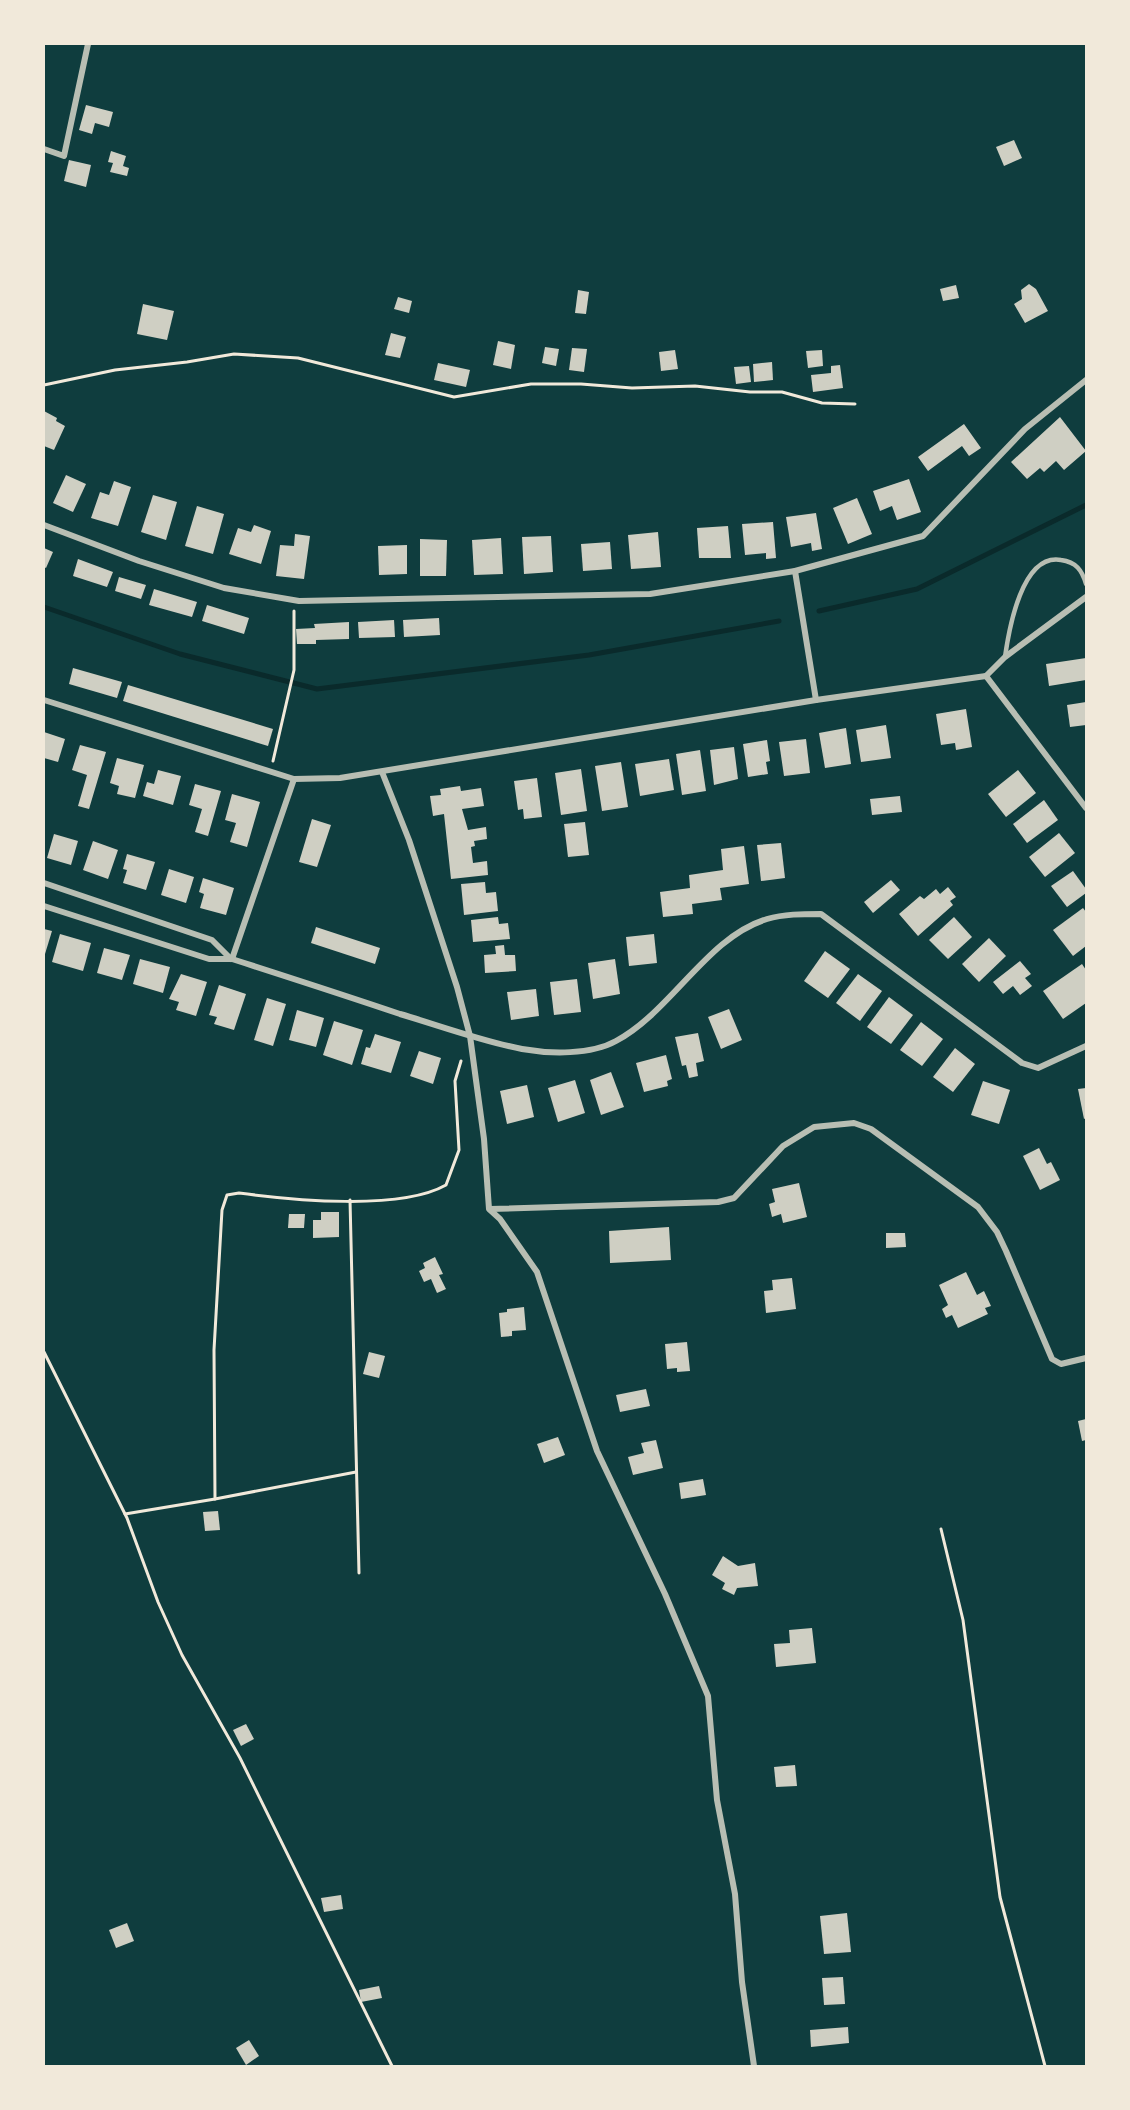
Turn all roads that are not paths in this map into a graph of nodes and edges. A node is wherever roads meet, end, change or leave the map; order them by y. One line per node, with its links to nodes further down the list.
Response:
1 (88, 44): 2 (street)
2 (44, 149)
3 (1086, 380): 5 (street)
4 (44, 525): 5 (street)
5 (795, 571): 11 (street)
6 (1086, 584): 8 (lane)
7 (1086, 597): 8 (street)
8 (1005, 657): 9 (street)
9 (986, 676): 11 (street); 14 (street)
10 (44, 700): 13 (street)
11 (816, 700): 12 (street)
12 (382, 772): 13 (street); 18 (street)
13 (294, 779): 17 (street)
14 (1086, 808)
15 (44, 883): 17 (street)
16 (44, 906): 17 (street)
17 (232, 959): 18 (street)
18 (470, 1036): 19 (street); 20 (street)
19 (1086, 1046)
20 (489, 1209): 21 (street); 22 (street)
21 (1086, 1358)
22 (754, 2067)

